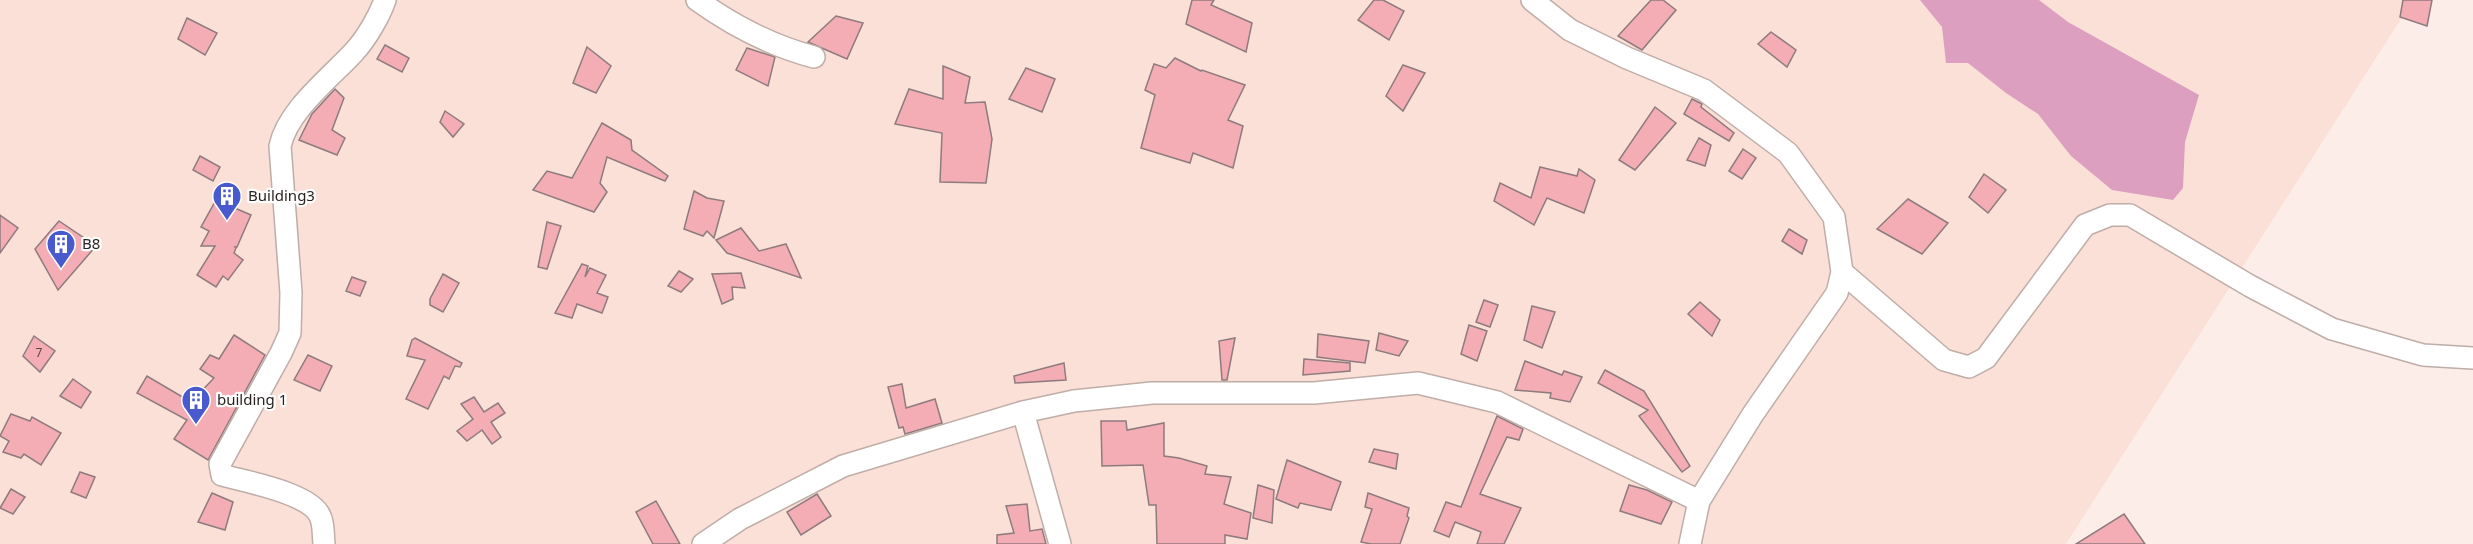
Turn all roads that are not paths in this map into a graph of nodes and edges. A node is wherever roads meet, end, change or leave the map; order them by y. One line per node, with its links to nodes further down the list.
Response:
1 (385, 0): 9 (street)
2 (697, 0): 4 (street)
3 (1532, 0): 5 (street)
4 (814, 57)
5 (1842, 272): 6 (street); 8 (street)
6 (2473, 358)
7 (1023, 412): 8 (street); 10 (street); 11 (street)
8 (1699, 501): 12 (street)
9 (324, 544)
10 (703, 544)
11 (1060, 544)
12 (1690, 544)

